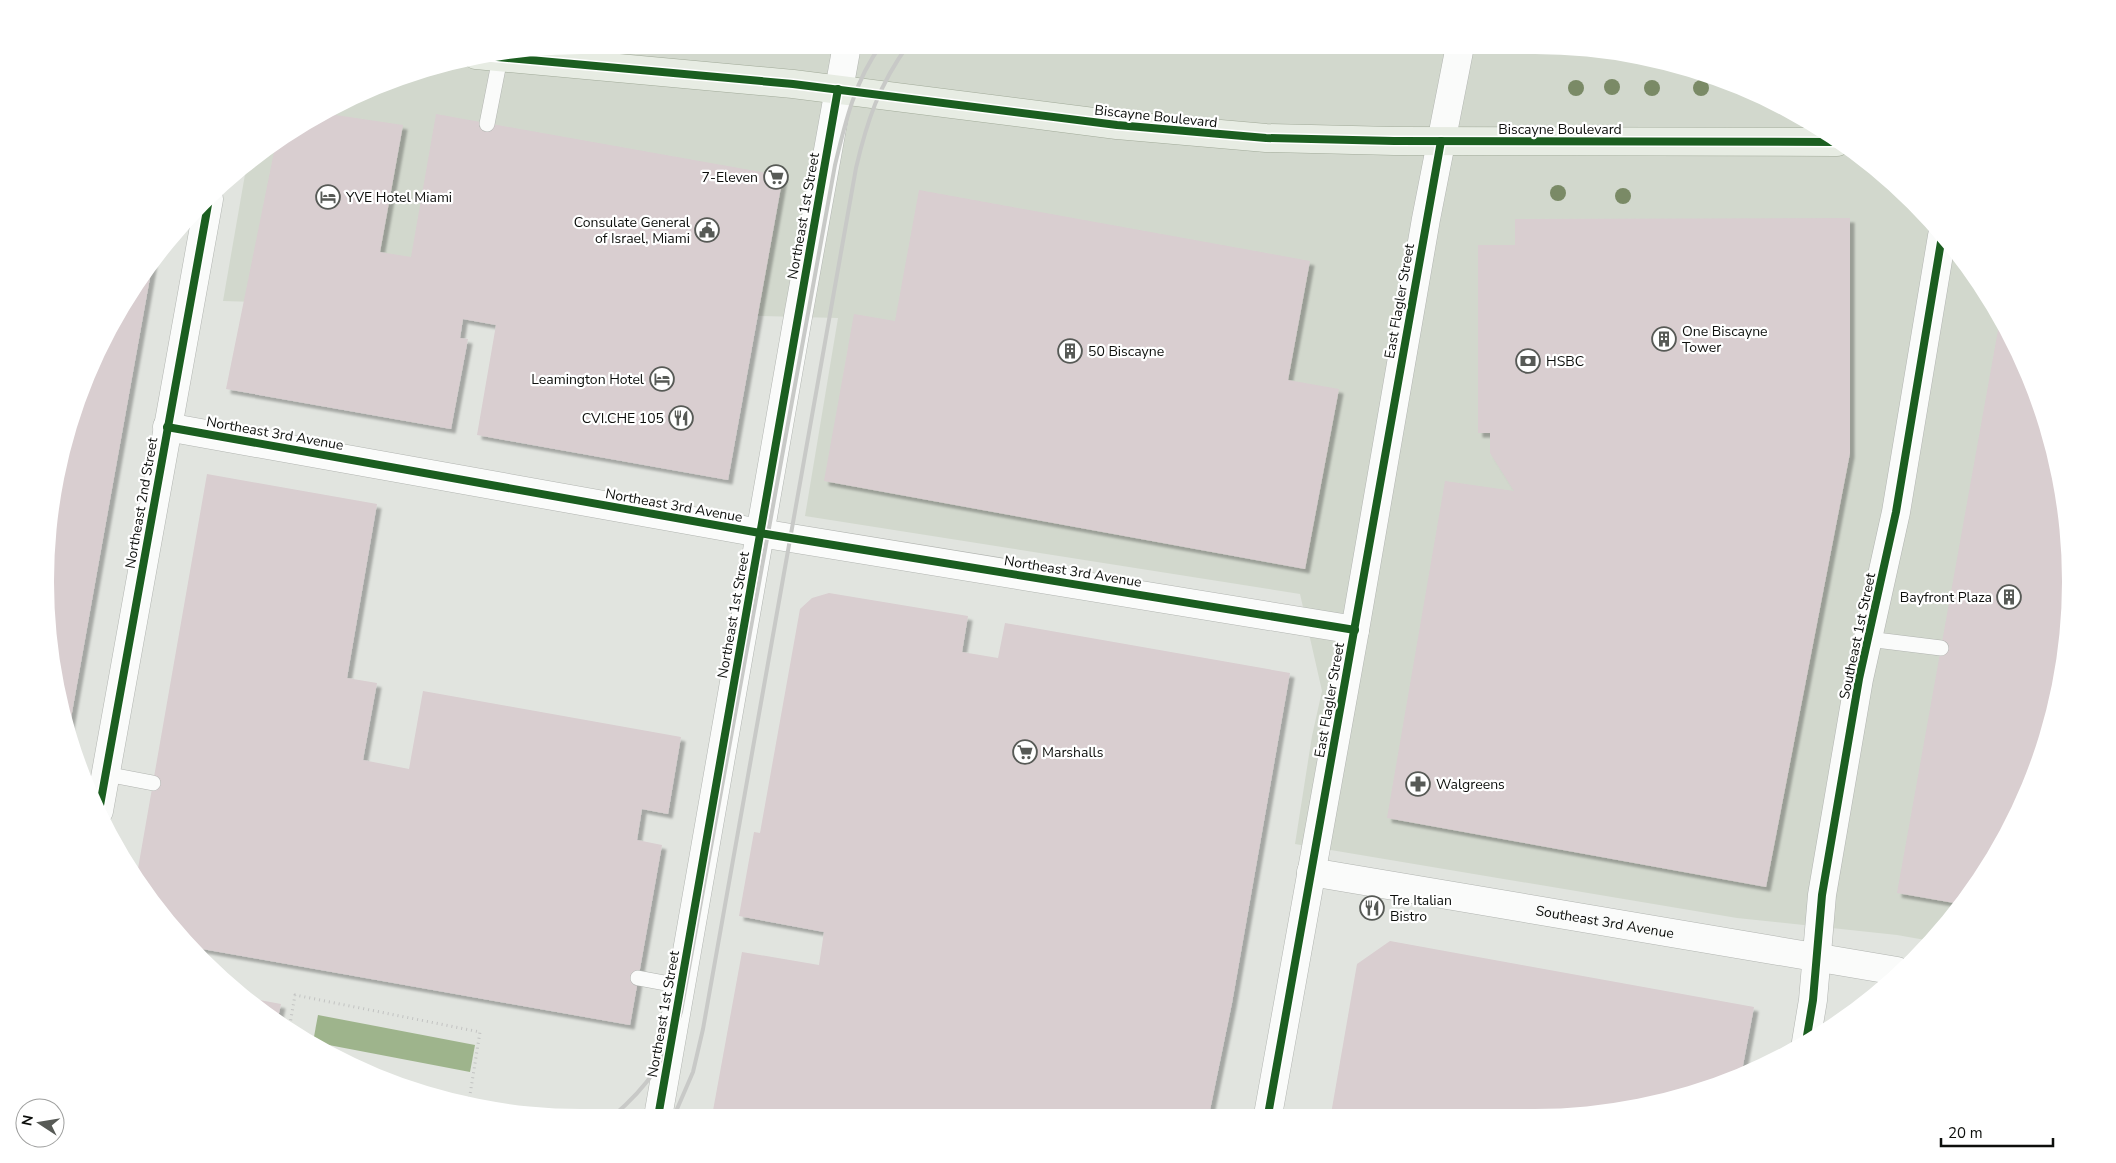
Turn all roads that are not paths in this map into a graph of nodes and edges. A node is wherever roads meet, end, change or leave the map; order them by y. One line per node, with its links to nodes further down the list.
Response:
1 (845, 54): 5 (main road, Northeast 1st Street)
2 (1458, 54): 7 (main road, East Flagler Street)
3 (508, 59): 5 (main road, Biscayne Boulevard)
4 (488, 62): 6 (lane)
5 (838, 89): 7 (main road, Biscayne Boulevard); 12 (main road, Northeast 1st Street)
6 (487, 124)
7 (1441, 141): 8 (main road, Biscayne Boulevard); 13 (main road, East Flagler Street)
8 (1826, 142)
9 (207, 209): 11 (main road, Northeast 2nd Street)
10 (1940, 245): 14 (main road, Southeast 1st Street)
11 (167, 427): 12 (main road, Northeast 3rd Avenue); 16 (main road, Northeast 2nd Street)
12 (760, 533): 13 (main road, Northeast 3rd Avenue); 23 (main road, Northeast 1st Street)
13 (1355, 630): 19 (main road, East Flagler Street)
14 (1868, 639): 15 (lane); 20 (main road, Southeast 1st Street)
15 (1941, 648)
16 (106, 774): 17 (lane); 18 (main road, Northeast 2nd Street)
17 (153, 782)
18 (101, 799)
19 (1311, 872): 20 (main road, Southeast 3rd Avenue); 26 (main road, East Flagler Street)
20 (1817, 958): 21 (main road, Southeast 3rd Avenue); 24 (main road, Southeast 1st Street)
21 (1891, 970)
22 (638, 978): 23 (lane)
23 (681, 986): 25 (main road, Northeast 1st Street)
24 (1807, 1033)
25 (659, 1109)
26 (1269, 1109)

